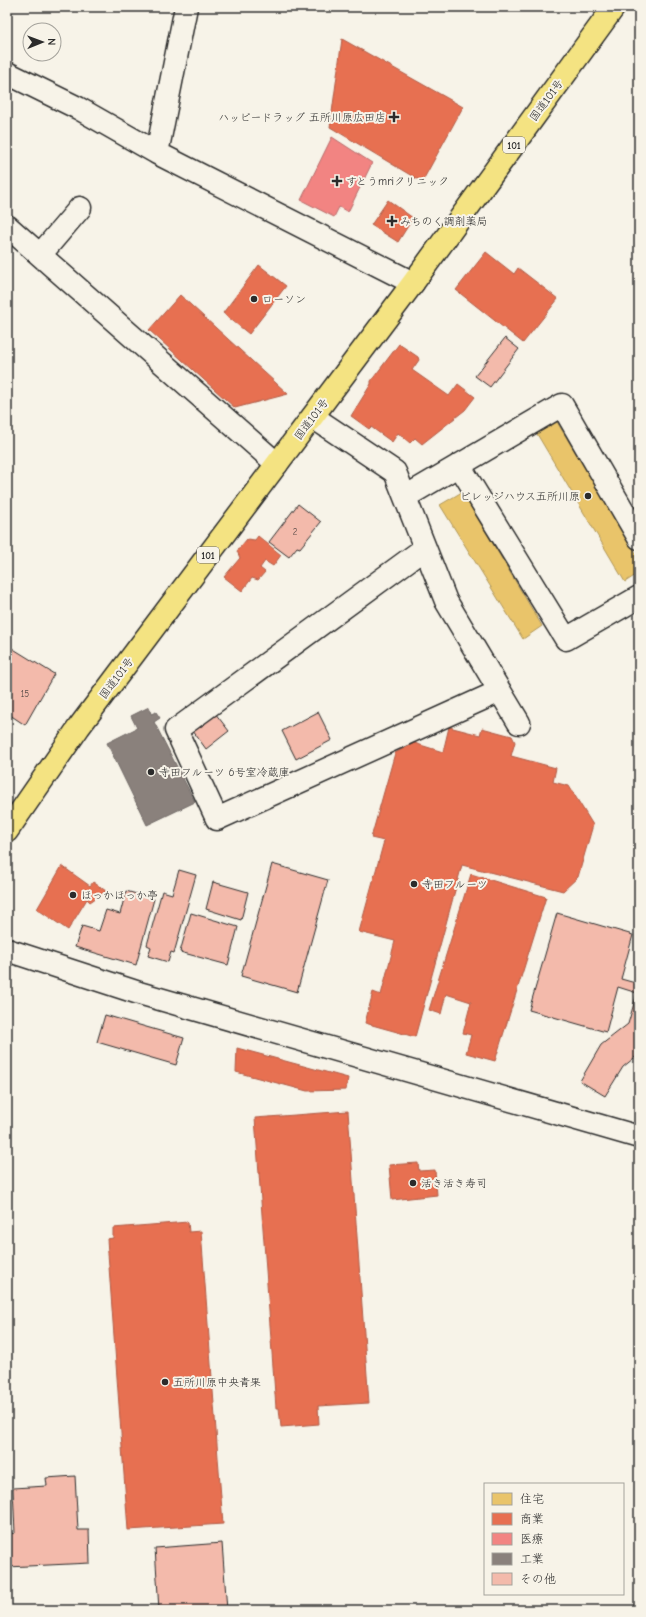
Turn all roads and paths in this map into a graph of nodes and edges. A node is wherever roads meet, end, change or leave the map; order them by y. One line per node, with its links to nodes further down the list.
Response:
1 (186, 7): 4 (street)
2 (614, 7): 8 (highway, 国道101号 / 101)
3 (7, 73): 4 (street)
4 (157, 153): 8 (street)
5 (80, 208): 7 (street)
6 (7, 226): 7 (street)
7 (40, 255): 10 (street)
8 (413, 283): 9 (highway, 国道101号 / 101)
9 (313, 416): 10 (highway, 国道101号 / 101); 12 (street)
10 (277, 464): 18 (highway, 国道101号 / 101)
11 (459, 466): 12 (street); 13 (street); 15 (street)
12 (405, 497): 14 (street)
13 (639, 538)
14 (425, 548): 16 (street); 16 (street)
15 (639, 597)
16 (500, 692): 17 (street)
17 (519, 723)
18 (7, 830)
19 (7, 950): 20 (street)
20 (639, 1137)

